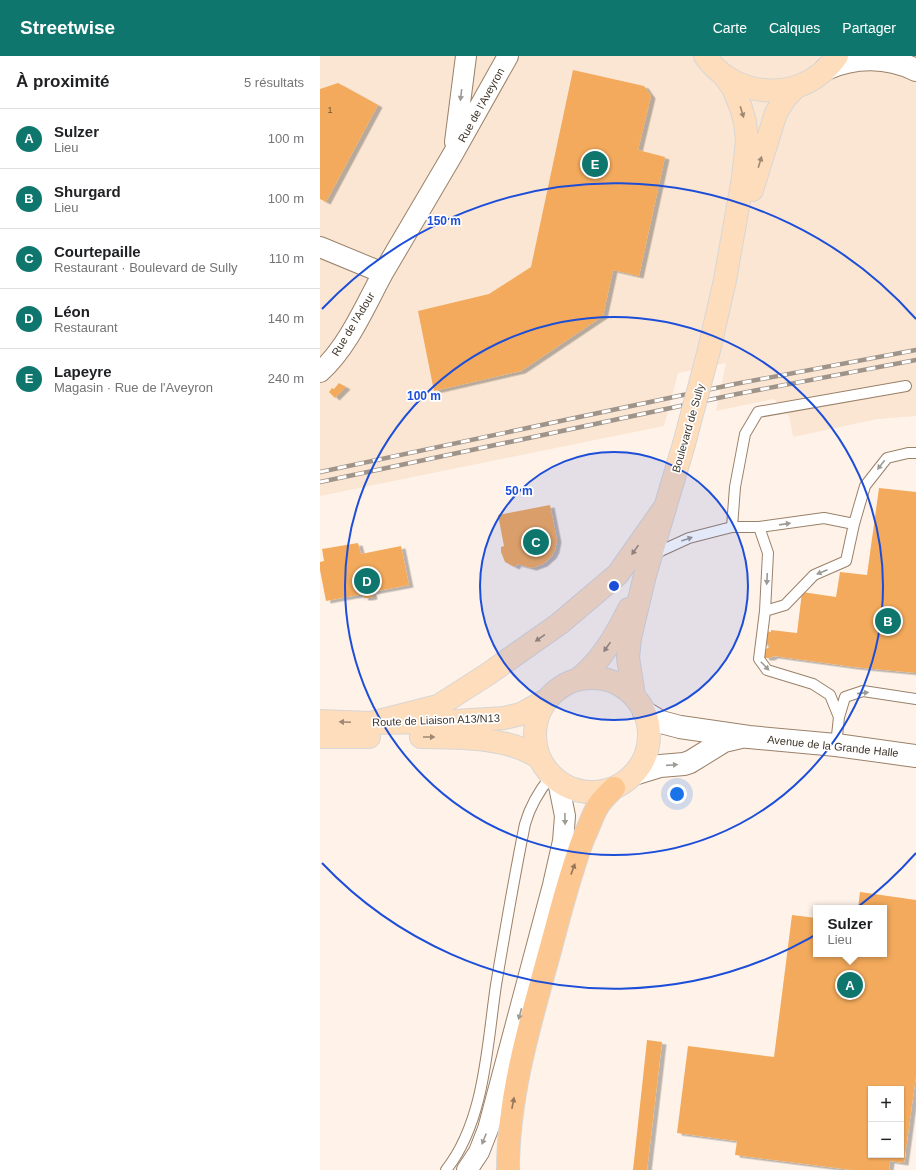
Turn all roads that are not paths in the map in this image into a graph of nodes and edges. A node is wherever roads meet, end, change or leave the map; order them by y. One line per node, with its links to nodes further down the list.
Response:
1 (466, 56): 8 (street, Rue de l'Aveyron, one-way to 8)
2 (508, 56): 8 (street, Rue de l'Aveyron)
3 (705, 56): 6 (main road)
4 (831, 62): 5 (street); 7 (main road)
5 (916, 70)
6 (725, 77): 7 (main road); 11 (main road, one-way to 11)
7 (796, 87): 11 (main road, one-way to 7)
8 (453, 154): 10 (street, Rue de l'Aveyron)
9 (320, 247): 10 (street)
10 (383, 273): 12 (street, Rue de l'Adour)
11 (725, 280): 15 (main road, Boulevard de Sully, bridge)
12 (320, 372)
13 (906, 386): 17 (lane)
14 (916, 453): 16 (lane, one-way to 16)
15 (665, 507): 19 (main road, Boulevard de Sully); 28 (main road, one-way to 28)
16 (854, 524): 18 (lane, one-way to 16); 21 (lane, one-way to 21)
17 (732, 527): 18 (lane); 19 (lane, one-way to 17)
18 (759, 527): 21 (lane, one-way to 21)
19 (652, 555): 20 (main road, Boulevard de Sully)
20 (645, 576): 22 (main road, one-way to 22); 25 (main road)
21 (765, 611): 26 (lane, one-way to 26)
22 (577, 680): 23 (main road); 25 (main road)
23 (548, 699): 28 (main road, Route de Liaison A13/N13); 33 (main road)
24 (916, 699): 26 (lane, one-way to 24)
25 (639, 704): 30 (street); 34 (main road)
26 (839, 717): 31 (lane)
27 (320, 721): 28 (main road, Route de Liaison A13/N13, one-way to 27)
28 (371, 723)
29 (320, 737): 33 (main road, Route de Liaison A13/N13, one-way to 33)
30 (749, 737): 31 (street, Avenue de la Grande Halle); 34 (street, one-way to 30)
31 (836, 745): 32 (street, Avenue de la Grande Halle)
32 (916, 756)
33 (539, 758): 35 (main road)
34 (634, 774): 36 (main road)
35 (555, 778): 36 (main road); 37 (lane); 38 (street, one-way to 38)
36 (614, 788): 39 (highway, one-way to 36)
37 (446, 1170)
38 (468, 1170)
39 (508, 1170)

